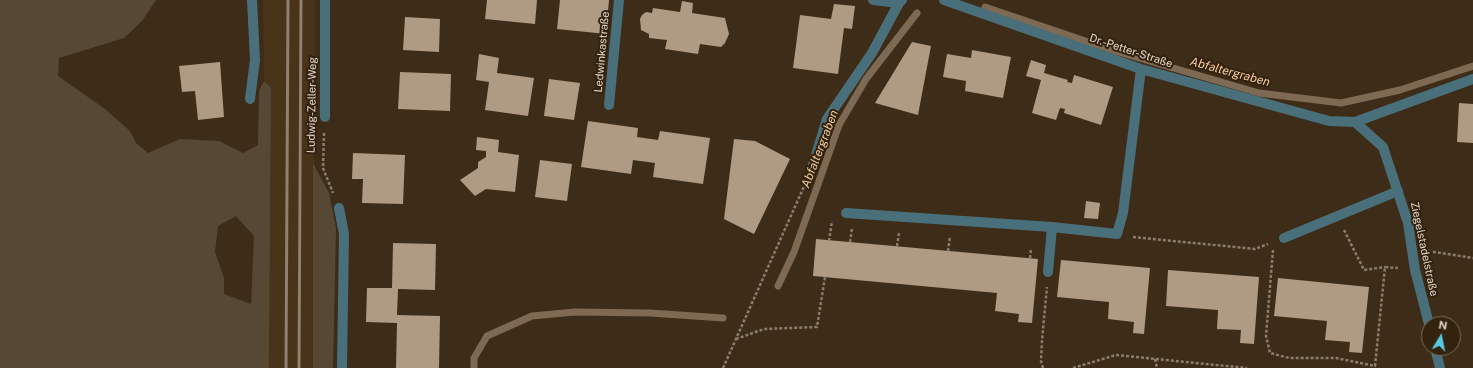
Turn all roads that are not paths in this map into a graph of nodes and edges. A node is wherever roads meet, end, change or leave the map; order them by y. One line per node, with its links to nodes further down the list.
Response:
1 (252, 0): 9 (street)
2 (325, 0): 11 (street, Ludwig-Zeller-Weg)
3 (619, 0): 10 (street, Ledwinkastraße)
4 (873, 0): 6 (street)
5 (944, 0): 7 (street, Dr.-Petter-Straße)
6 (900, 2): 13 (street)
7 (1141, 69): 12 (street, Dr.-Petter-Straße); 17 (street)
8 (1473, 79): 12 (street, Dr.-Petter-Straße)
9 (250, 99)
10 (609, 105)
11 (324, 117)
12 (1355, 122): 14 (street, Ziegelstadelstraße)
13 (812, 168)
14 (1398, 191): 18 (street); 20 (street, Ziegelstadelstraße)
15 (339, 208): 22 (street)
16 (846, 213): 17 (street)
17 (1052, 227): 19 (street)
18 (1279, 240)
19 (1048, 272)
20 (1427, 316)
21 (1437, 356): 23 (street)
22 (342, 368)
23 (1440, 368)

